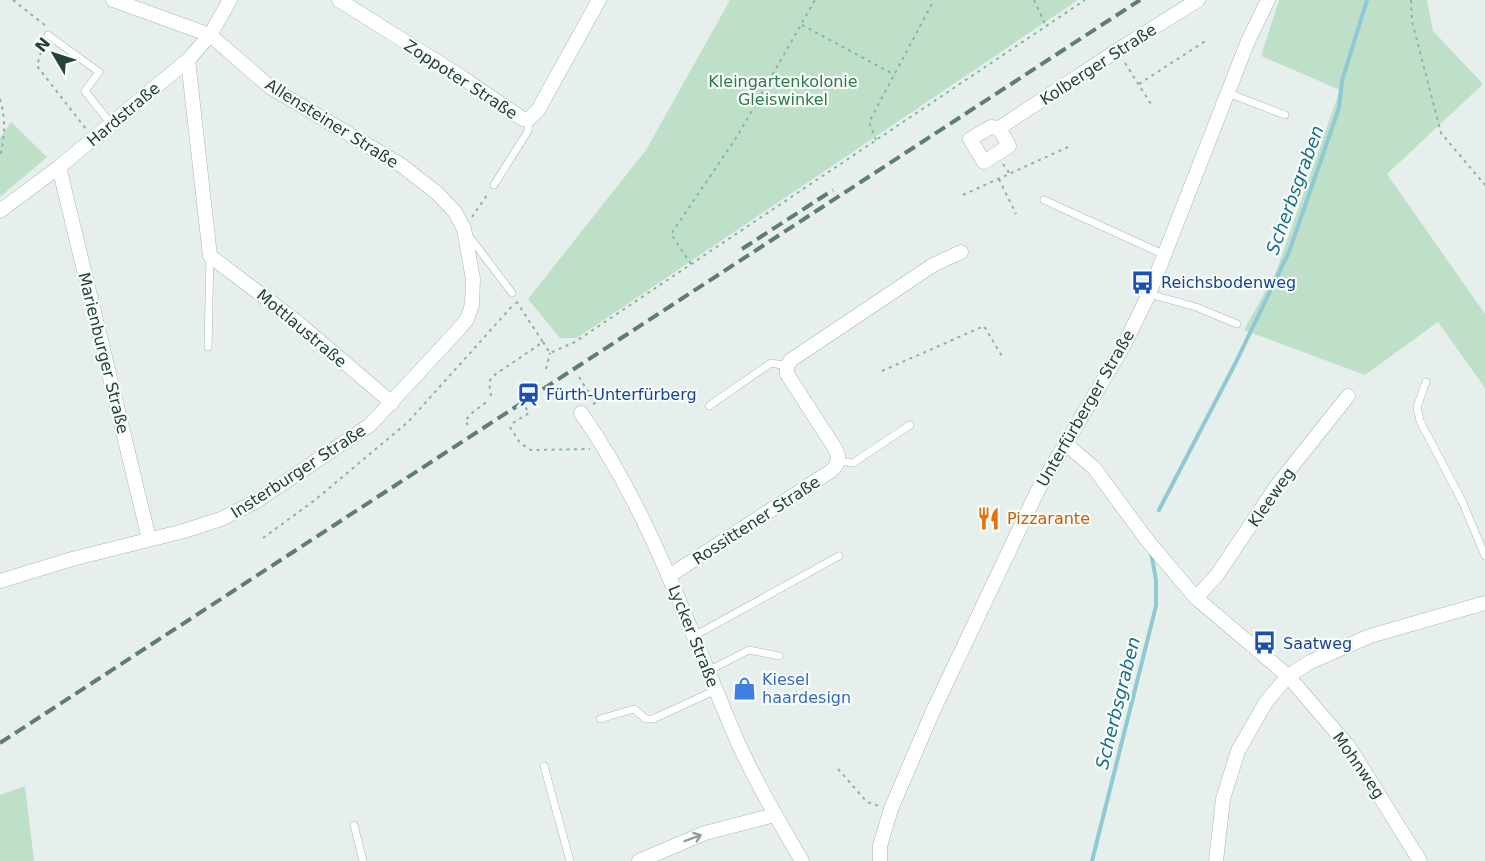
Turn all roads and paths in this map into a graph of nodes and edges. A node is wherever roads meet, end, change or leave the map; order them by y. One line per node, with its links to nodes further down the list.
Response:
1 (13, 0): 15 (path)
2 (114, 0): 16 (street, Allensteiner Straße)
3 (230, 0): 16 (street, Hardstraße)
4 (339, 0): 26 (street, Zoppoter Straße)
5 (599, 0): 26 (street, Zoppoter Straße)
6 (815, 0): 13 (path)
7 (934, 0): 20 (path)
8 (1034, 0): 14 (path)
9 (1085, 0): 14 (path)
10 (1198, 0): 18 (street, Kolberger Straße)
11 (1411, 0): 36 (path)
12 (1263, 2): 22 (street, Unterfürberger Straße)
13 (802, 25): 20 (path); 45 (path)
14 (1046, 26): 30 (path)
15 (48, 35): 27 (lane); 29 (path)
16 (210, 35): 19 (street, Hardstraße); 41 (street, Allensteiner Straße)
17 (1207, 40): 21 (path)
18 (1118, 50): 21 (path); 28 (street, Kolberger Straße)
19 (188, 60): 27 (street, Hardstraße); 44 (street)
20 (895, 75): 30 (path)
21 (1139, 84): 24 (path)
22 (1228, 93): 25 (lane); 43 (street, Unterfürberger Straße)
23 (0, 99): 32 (path)
24 (1151, 104)
25 (1285, 115)
26 (529, 119): 35 (lane)
27 (111, 124): 29 (street, Hardstraße)
28 (999, 128)
29 (93, 139): 33 (street, Hardstraße)
30 (876, 140): 45 (path)
31 (1068, 147): 34 (path)
32 (0, 157)
33 (58, 167): 39 (street, Hardstraße); 74 (street, Marienburger Straße)
34 (999, 179): 37 (path); 40 (path)
35 (494, 185): 41 (path)
36 (1485, 185)
37 (963, 195)
38 (1044, 200): 43 (lane)
39 (0, 211)
40 (1016, 214)
41 (464, 229): 46 (lane, Allensteiner Straße); 62 (street, Insterburger Straße)
42 (961, 252): 54 (street)
43 (1165, 255): 47 (street, Unterfürberger Straße)
44 (210, 256): 51 (lane); 62 (street, Mottlaustraße)
45 (691, 264): 52 (path)
46 (512, 293): 48 (path)
47 (1149, 294): 49 (lane); 70 (street, Unterfürberger Straße)
48 (517, 302): 50 (path); 73 (path)
49 (1237, 324)
50 (543, 342): 52 (path); 59 (path)
51 (208, 347)
52 (550, 352): 55 (path)
53 (1002, 358): 56 (path)
54 (787, 366): 64 (lane); 72 (street)
55 (546, 369)
56 (882, 371)
57 (579, 377): 65 (path)
58 (1426, 382): 76 (lane)
59 (490, 396)
60 (1348, 396): 79 (street, Kleeweg)
61 (488, 401): 67 (path)
62 (392, 403): 74 (street, Insterburger Straße)
63 (524, 405): 66 (path)
64 (709, 406)
65 (581, 413): 71 (street, Lycker Straße)
66 (513, 423)
67 (468, 425)
68 (910, 425): 72 (lane)
69 (510, 427): 71 (path)
70 (1066, 444): 79 (street); 89 (street, Unterfürberger Straße)
71 (605, 448): 77 (street, Lycker Straße)
72 (838, 461): 77 (street, Rossittener Straße)
73 (263, 538)
74 (149, 539): 78 (street, Insterburger Straße)
75 (839, 556): 81 (lane)
76 (1485, 556)
77 (669, 576): 81 (street, Lycker Straße)
78 (0, 581)
79 (1196, 598): 84 (street)
80 (1485, 603): 84 (street)
81 (694, 636): 83 (street, Lycker Straße)
82 (779, 657): 83 (lane)
83 (708, 671): 85 (street, Lycker Straße)
84 (1288, 676): 99 (street); 100 (street, Mohnweg)
85 (716, 690): 86 (lane); 90 (street, Lycker Straße)
86 (600, 719)
87 (544, 766): 94 (lane)
88 (838, 769): 89 (path)
89 (891, 809): 92 (street, Unterfürberger Straße)
90 (775, 814): 95 (street, one-way to 90); 96 (street, Lycker Straße)
91 (354, 825): 93 (lane)
92 (880, 846): 97 (street, Unterfürberger Straße); 98 (street, Unterfürberger Straße)
93 (363, 861)
94 (570, 861)
95 (639, 861)
96 (802, 861)
97 (868, 861)
98 (880, 861)
99 (1216, 861)
100 (1420, 861)

